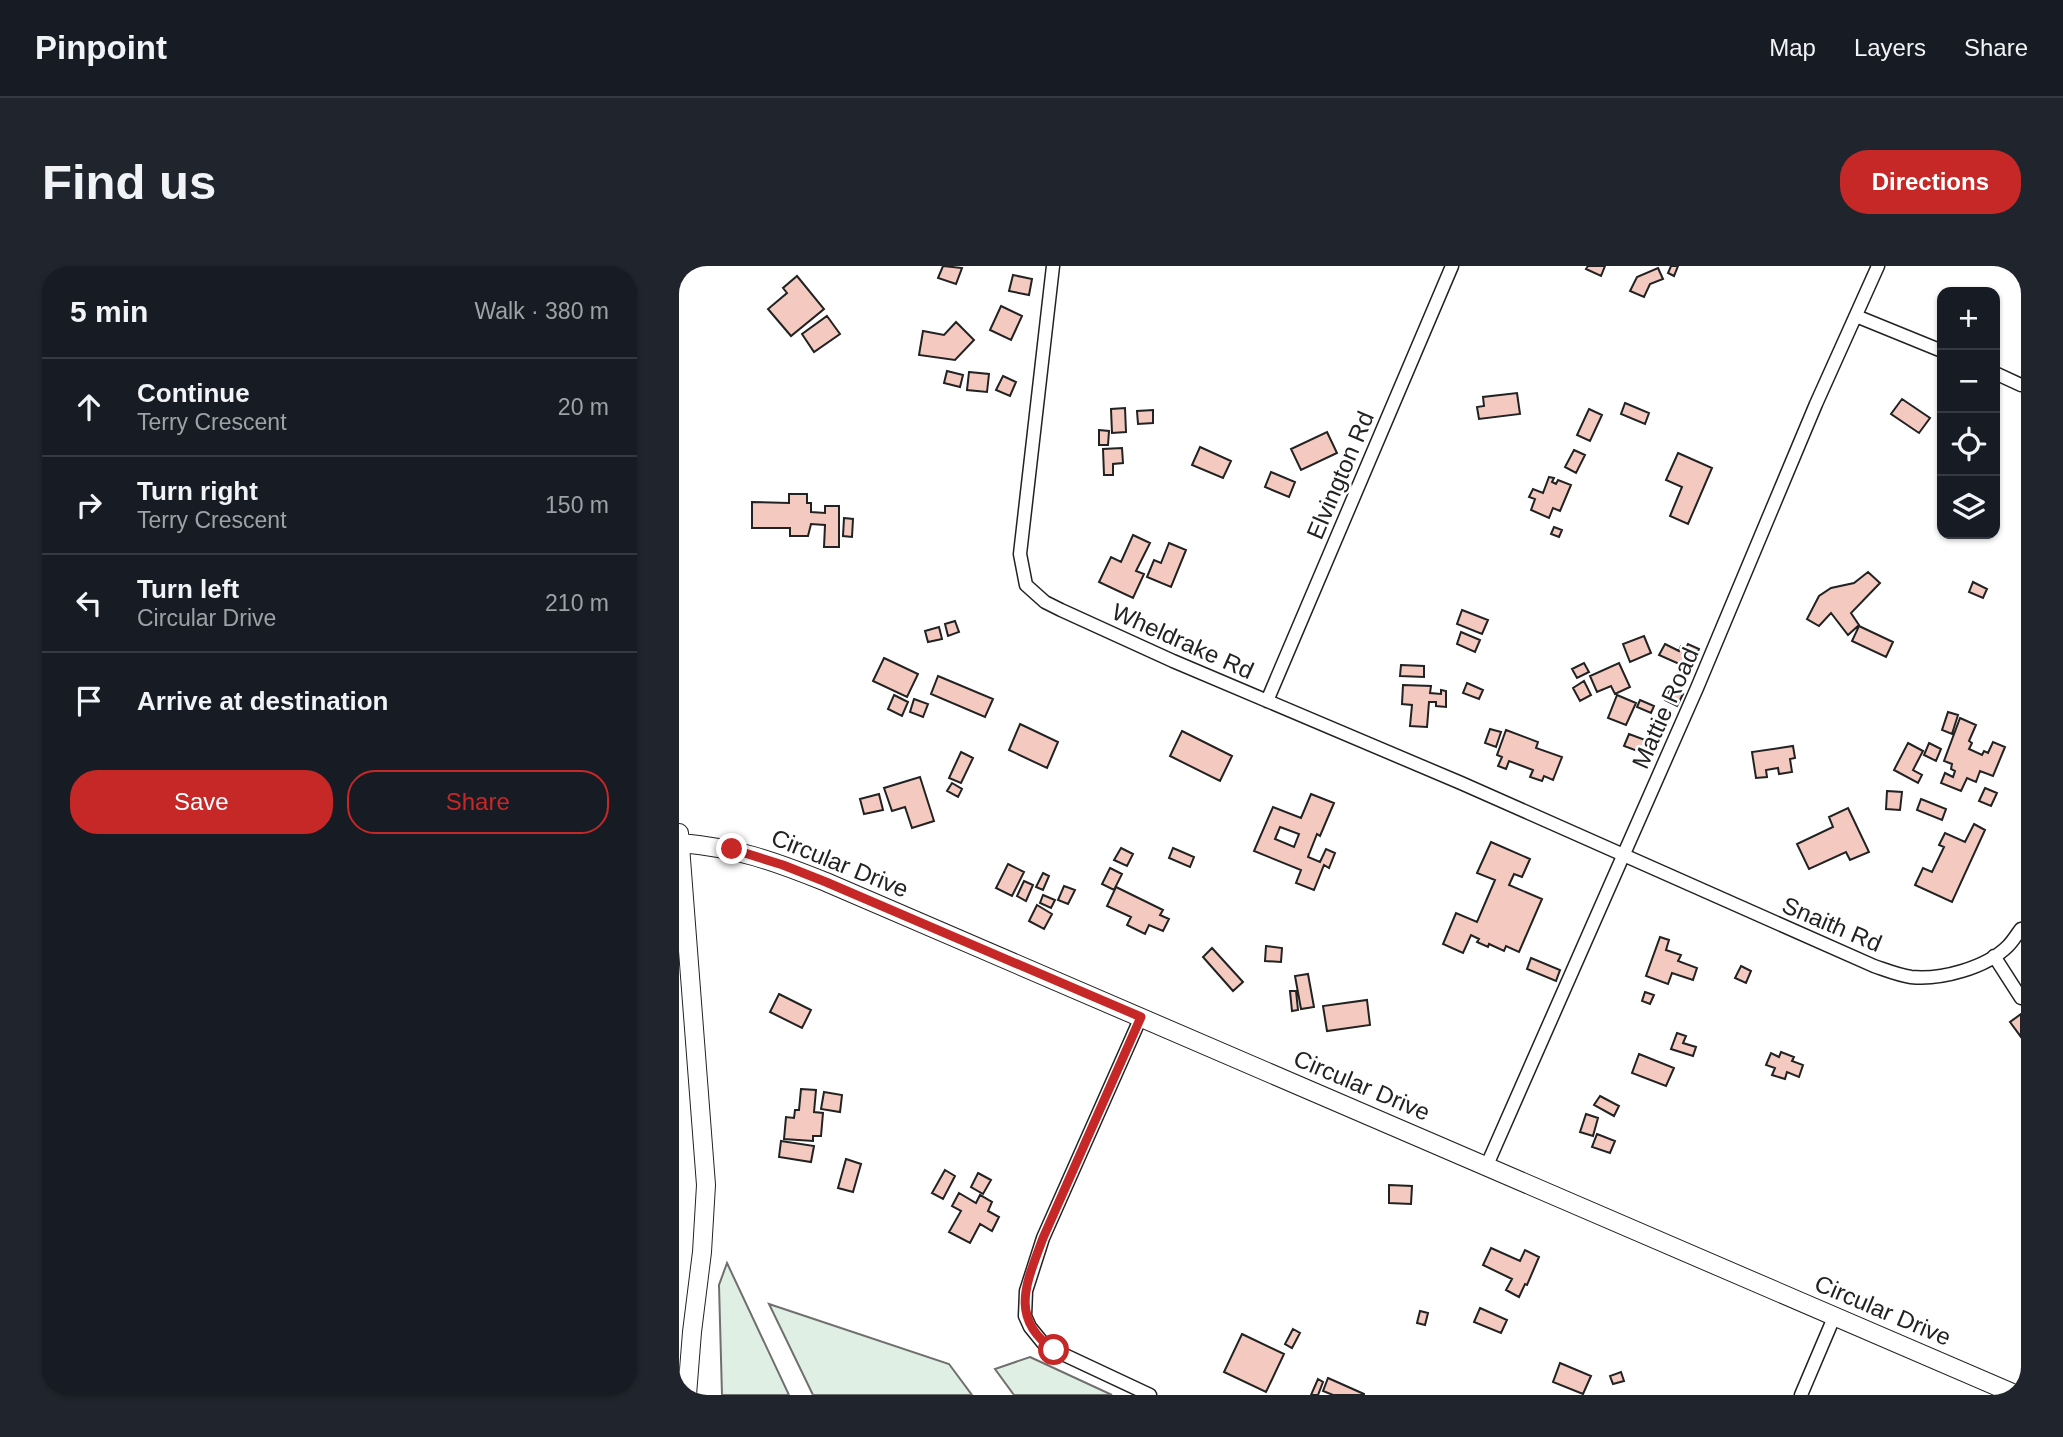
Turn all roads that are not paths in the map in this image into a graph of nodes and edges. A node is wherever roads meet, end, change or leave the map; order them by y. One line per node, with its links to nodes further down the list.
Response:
1 (1053, 266): 8 (street, Wheldrake Rd)
2 (1452, 266): 8 (street, Elvington Rd)
3 (1878, 266): 4 (street, Mattie Road)
4 (1856, 316): 5 (street); 10 (street, Mattie Road)
5 (1940, 350)
6 (2000, 375): 7 (street)
7 (2021, 384)
8 (1267, 701): 10 (street, Wheldrake Rd)
9 (680, 837): 14 (street, Circular Drive); 17 (street)
10 (1623, 855): 12 (street, Snaith Rd); 15 (street, Mattie Road)
11 (2021, 929): 12 (street, Snaith Rd)
12 (1993, 956): 13 (street)
13 (2021, 998)
14 (1141, 1017): 15 (street, Circular Drive); 18 (street)
15 (1486, 1165): 16 (street, Circular Drive)
16 (1835, 1315): 19 (street); 20 (street, Circular Drive)
17 (687, 1395)
18 (1150, 1395)
19 (1801, 1395)
20 (2017, 1395)

